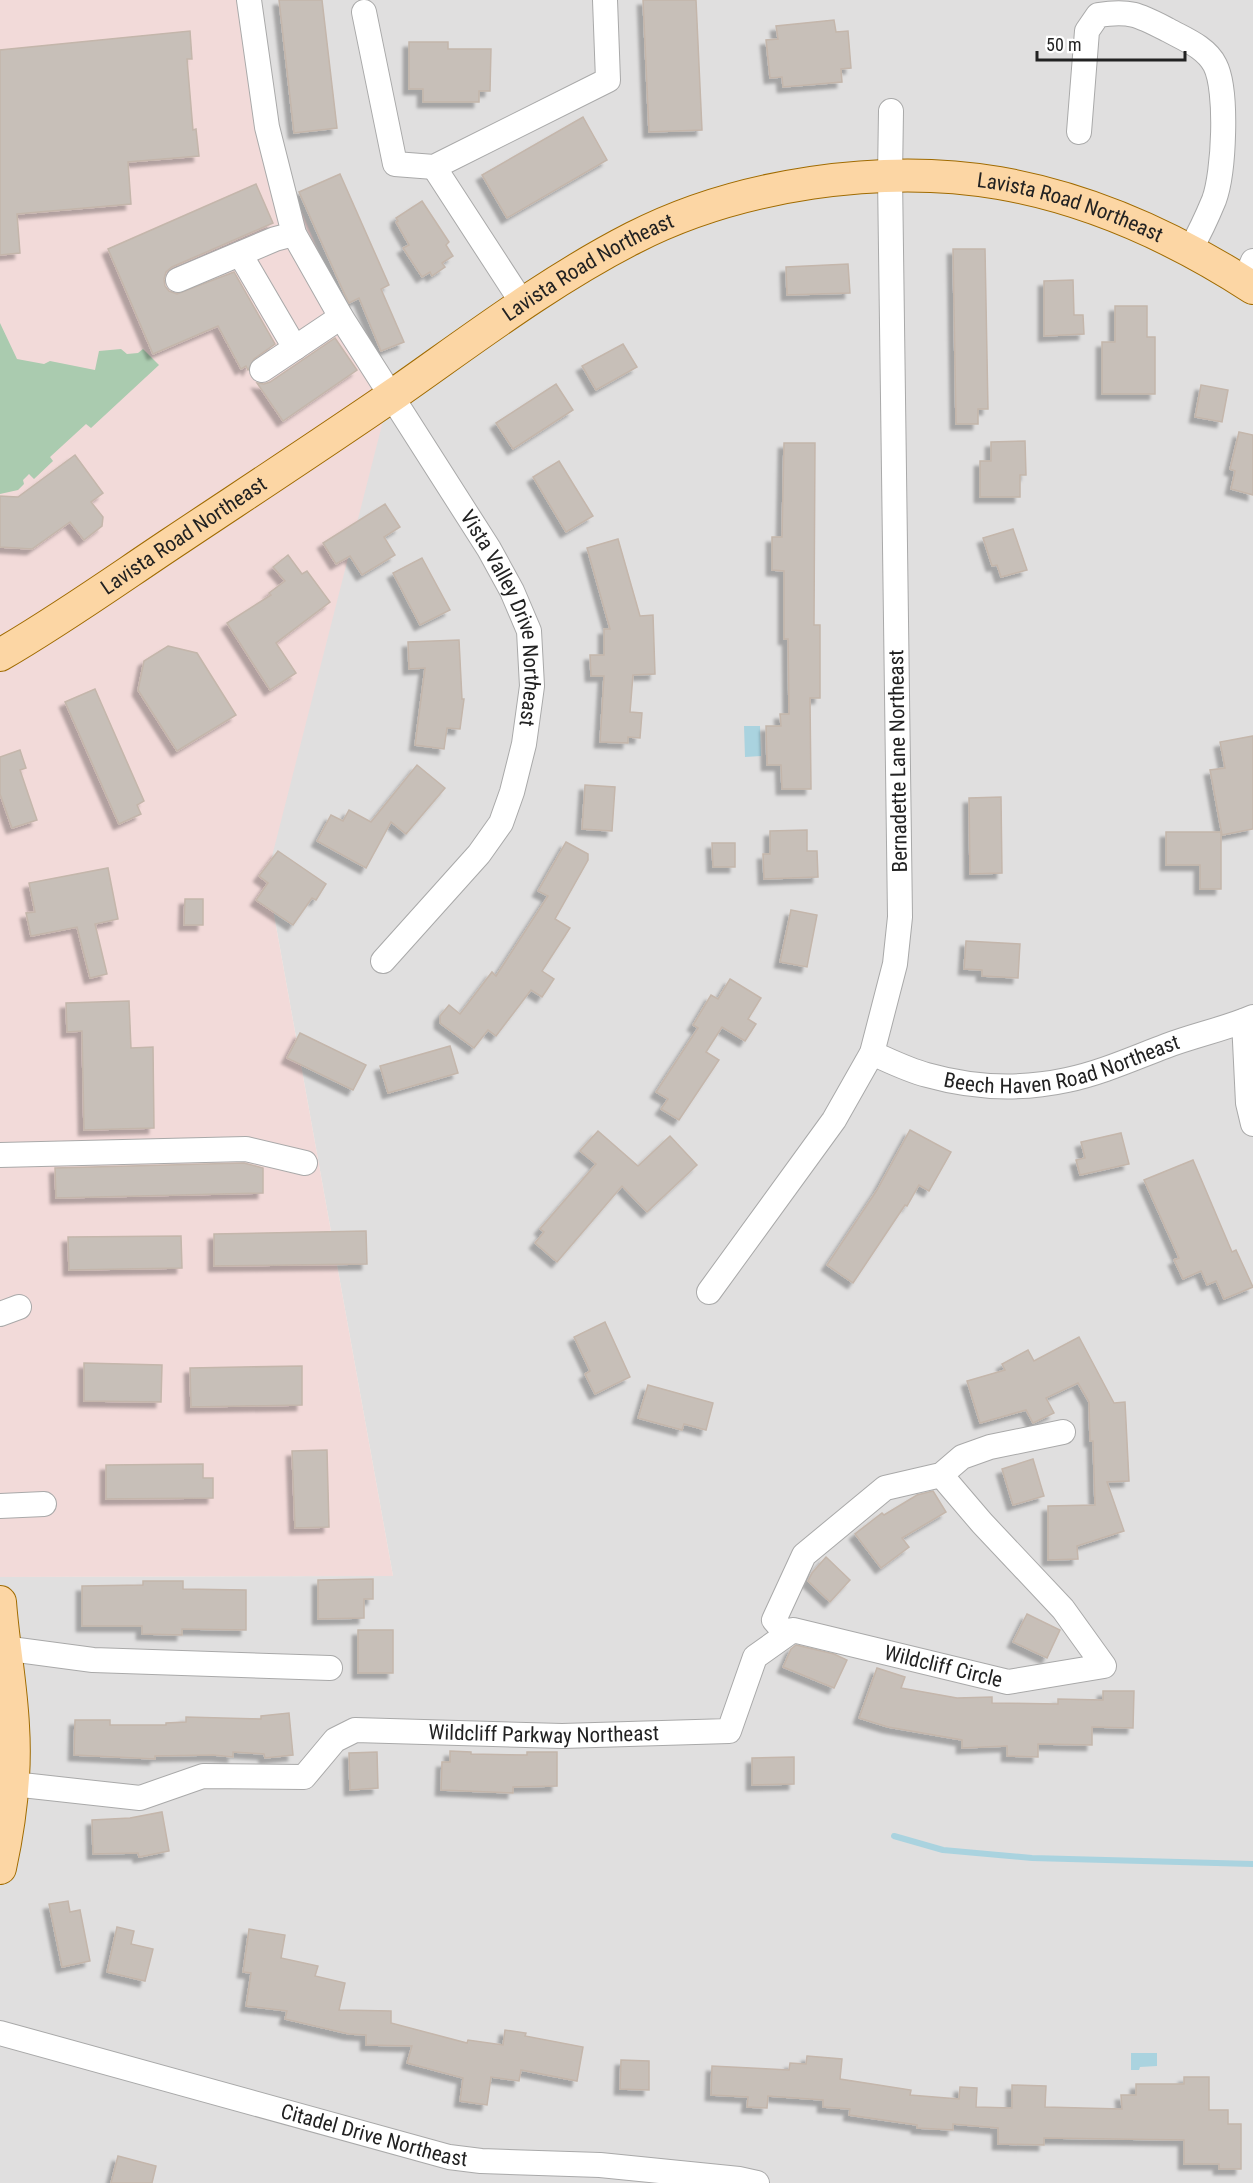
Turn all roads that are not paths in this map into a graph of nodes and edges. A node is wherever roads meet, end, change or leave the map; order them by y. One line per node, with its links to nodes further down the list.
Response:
1 (249, 0): 8 (street, Vista Valley Drive Northeast)
2 (605, 0): 6 (street)
3 (364, 12): 6 (street)
4 (891, 111): 7 (street, Bernadette Lane Northeast)
5 (1079, 132): 9 (street)
6 (434, 167): 13 (street)
7 (890, 176): 9 (main road, Lavista Road Northeast); 13 (main road, Lavista Road Northeast); 21 (street, Bernadette Lane Northeast)
8 (294, 234): 10 (street); 14 (street, Vista Valley Drive Northeast)
9 (1190, 250): 11 (main road, Lavista Road Northeast)
10 (240, 254): 12 (street); 15 (street)
11 (1250, 277)
12 (178, 279)
13 (523, 304): 17 (main road, Lavista Road Northeast)
14 (340, 317): 15 (street); 17 (street, Vista Valley Drive Northeast)
15 (295, 348): 16 (street)
16 (262, 370)
17 (391, 396): 18 (main road, Lavista Road Northeast); 19 (street, Vista Valley Drive Northeast)
18 (0, 655)
19 (383, 961)
20 (1248, 1019): 21 (street, Beech Haven Road Northeast); 22 (street)
21 (872, 1053): 25 (street, Bernadette Lane Northeast)
22 (1253, 1124)
23 (0, 1155): 24 (street)
24 (305, 1162)
25 (709, 1292)
26 (1063, 1432): 27 (street)
27 (941, 1475): 31 (street); 31 (street, Wildcliff Circle)
28 (44, 1504): 29 (street)
29 (0, 1506)
30 (1, 1629): 32 (street); 33 (main road)
31 (786, 1634): 33 (street, Wildcliff Parkway Northeast)
32 (330, 1668)
33 (13, 1784): 34 (main road)
34 (0, 1868)
35 (0, 2033): 36 (street, Citadel Drive Northeast)
36 (758, 2183)

